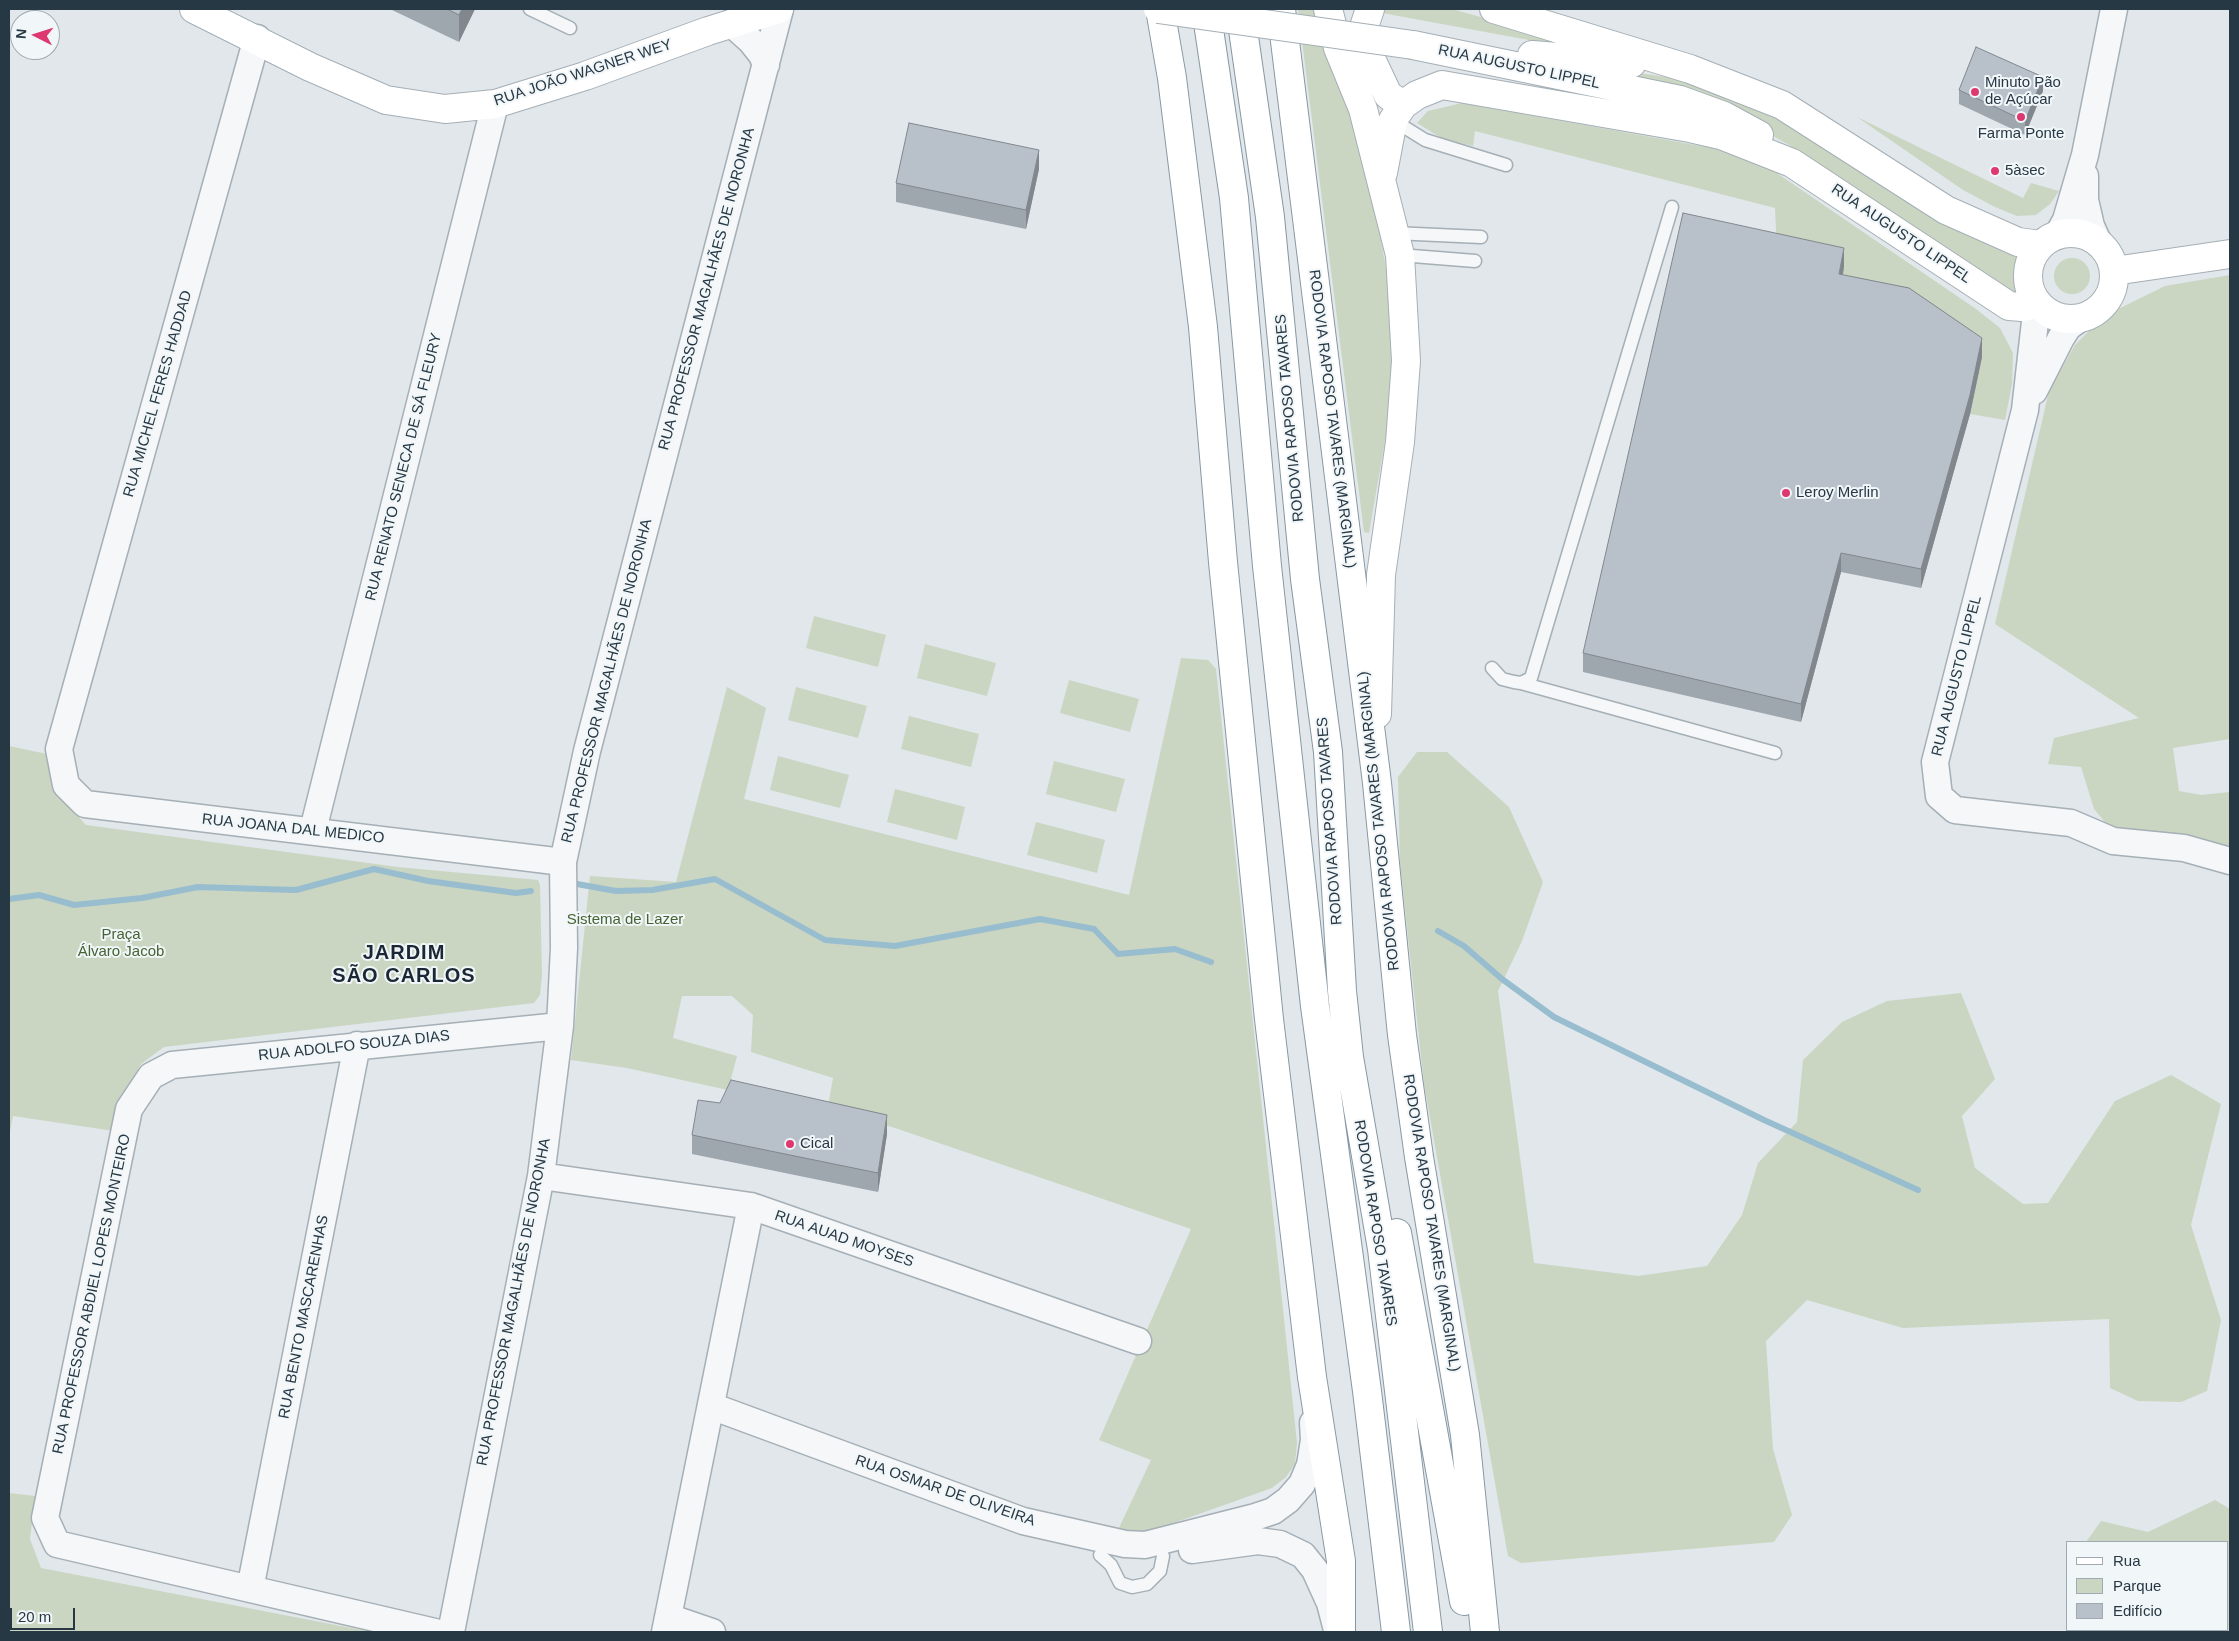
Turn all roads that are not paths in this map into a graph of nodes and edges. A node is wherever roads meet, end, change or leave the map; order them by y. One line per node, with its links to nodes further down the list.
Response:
1 (194, 9): 14 (main road, RUA JOÃO WAGNER WEY)
2 (530, 9): 13 (lane)
3 (779, 9): 12 (main road, RUA JOÃO WAGNER WEY); 16 (street, RUA PROFESSOR MAGALHÃES DE NORONHA)
4 (1159, 9): 15 (main road, bridge); 51 (main road)
5 (1206, 9): 54 (main road, RODOVIA RAPOSO TAVARES)
6 (1240, 9): 44 (main road, RODOVIA RAPOSO TAVARES)
7 (1281, 9): 40 (main road, RODOVIA RAPOSO TAVARES (MARGINAL))
8 (1328, 9): 23 (main road)
9 (1370, 9): 19 (main road)
10 (1494, 9): 17 (main road, RUA AUGUSTO LIPPEL)
11 (2114, 9): 20 (street)
12 (731, 23): 16 (street); 18 (main road, RUA JOÃO WAGNER WEY)
13 (570, 28)
14 (257, 38): 18 (main road, RUA JOÃO WAGNER WEY); 38 (street, RUA MICHEL FERES HADDAD)
15 (1421, 46): 17 (main road, RUA AUGUSTO LIPPEL); 21 (main road, RUA AUGUSTO LIPPEL)
16 (766, 65): 43 (street, RUA PROFESSOR MAGALHÃES DE NORONHA)
17 (1690, 69): 26 (main road, RUA AUGUSTO LIPPEL)
18 (494, 104): 41 (street, RUA RENATO SENECA DE SÁ FLEURY)
19 (1398, 112): 21 (main road, RUA AUGUSTO LIPPEL); 22 (lane); 23 (main road)
20 (2085, 155): 26 (street); 28 (street)
21 (1792, 163): 33 (main road, RUA AUGUSTO LIPPEL)
22 (1506, 165)
23 (1382, 182): 27 (main road)
24 (1672, 207): 37 (lane)
25 (1481, 237): 27 (lane)
26 (2049, 240): 28 (main road); 32 (main road)
27 (1397, 244): 30 (lane); 40 (main road)
28 (2100, 244): 31 (main road)
29 (2230, 254): 31 (main road)
30 (1475, 261)
31 (2114, 271): 34 (main road)
32 (2037, 304): 33 (main road); 34 (main road); 35 (street, RUA AUGUSTO LIPPEL)
33 (2010, 306): 35 (street, RUA AUGUSTO LIPPEL)
34 (2080, 319): 35 (street, RUA AUGUSTO LIPPEL)
35 (2025, 410): 42 (street, RUA AUGUSTO LIPPEL)
36 (1492, 668): 37 (lane)
37 (1521, 682): 39 (lane)
38 (59, 750): 41 (street, RUA JOANA DAL MEDICO)
39 (1775, 753)
40 (1377, 783): 65 (main road, RODOVIA RAPOSO TAVARES (MARGINAL))
41 (313, 830): 43 (street, RUA JOANA DAL MEDICO)
42 (2230, 860)
43 (563, 862): 45 (street, RUA PROFESSOR MAGALHÃES DE NORONHA)
44 (1342, 991): 63 (main road, RODOVIA RAPOSO TAVARES); 64 (main road)
45 (560, 1026): 46 (street, RUA ADOLFO SOUZA DIAS); 48 (street, RUA PROFESSOR MAGALHÃES DE NORONHA)
46 (357, 1045): 47 (street, RUA ADOLFO SOUZA DIAS); 55 (street, RUA BENTO MASCARENHAS)
47 (151, 1076): 55 (street, RUA PROFESSOR ABDIEL LOPES MONTEIRO)
48 (540, 1176): 49 (street, RUA AUAD MOYSES); 58 (street, RUA PROFESSOR MAGALHÃES DE NORONHA)
49 (751, 1206): 50 (street, RUA AUAD MOYSES); 52 (street)
50 (1138, 1341)
51 (1312, 1377): 53 (street, RUA OSMAR DE OLIVEIRA); 60 (main road)
52 (711, 1406): 53 (street, RUA OSMAR DE OLIVEIRA); 56 (street)
53 (1023, 1521): 60 (street)
54 (1386, 1554): 61 (main road); 62 (main road, RODOVIA RAPOSO TAVARES)
55 (250, 1589): 57 (street)
56 (666, 1625): 59 (street)
57 (435, 1632)
58 (450, 1632)
59 (712, 1632)
60 (1340, 1632)
61 (1389, 1632)
62 (1396, 1632)
63 (1428, 1632)
64 (1470, 1632)
65 (1485, 1632)

